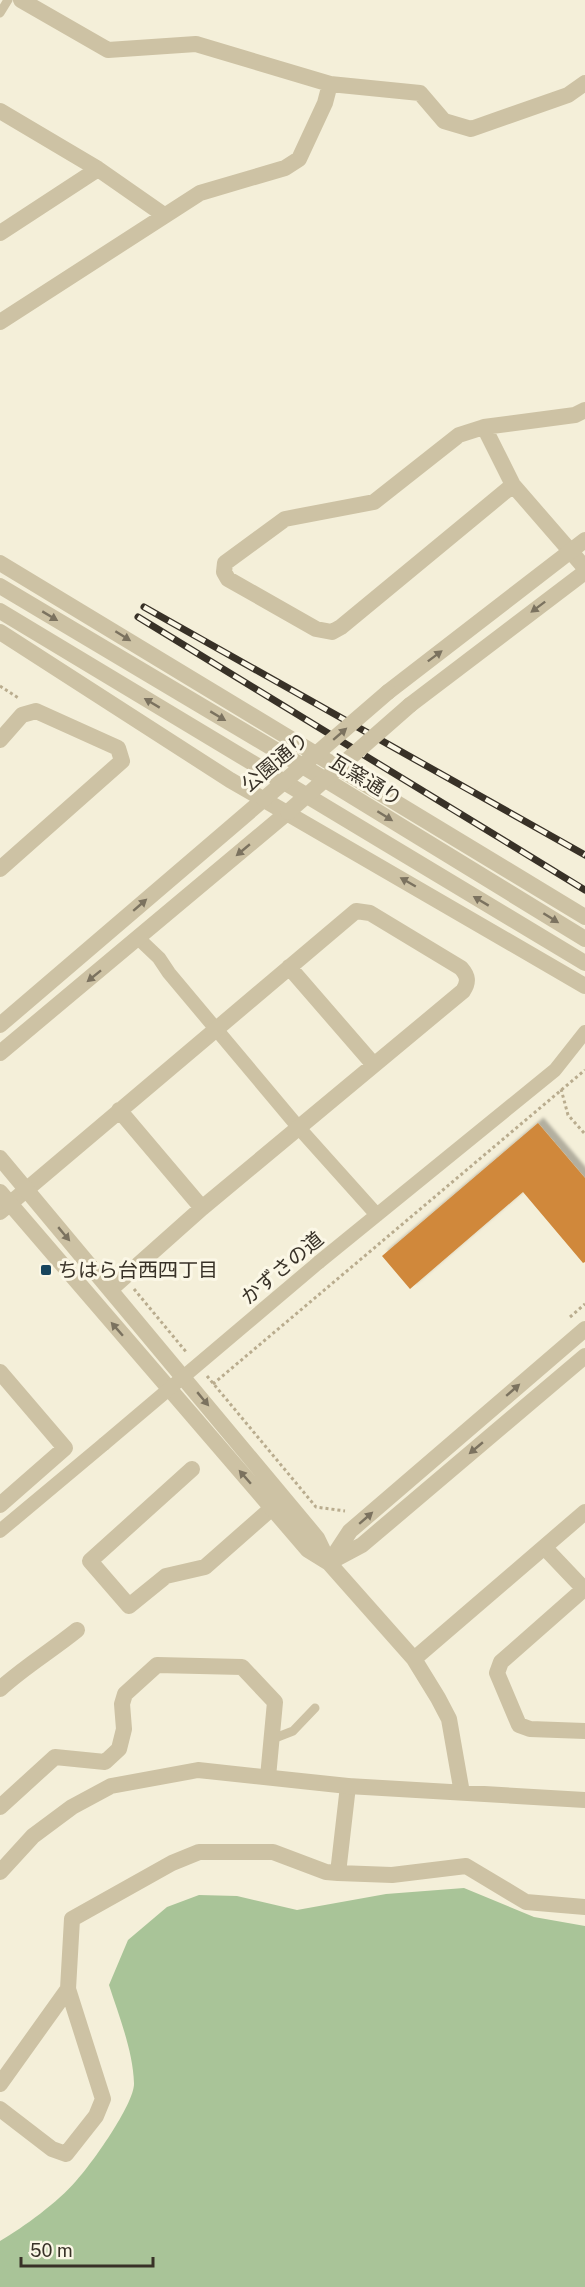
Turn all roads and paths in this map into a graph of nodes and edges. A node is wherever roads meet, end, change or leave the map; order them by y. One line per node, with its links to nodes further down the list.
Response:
1 (8, 0): 3 (lane)
2 (21, 0): 5 (street)
3 (0, 13)
4 (585, 83): 5 (street)
5 (330, 84): 8 (street)
6 (0, 111): 7 (street)
7 (98, 169): 8 (street); 9 (street)
8 (165, 215): 10 (street)
9 (0, 233)
10 (0, 322)
11 (585, 410): 12 (street)
12 (484, 427): 13 (street); 13 (street)
13 (513, 485): 15 (street)
14 (585, 540): 15 (street, 公園通り)
15 (571, 552): 17 (street); 22 (street, 公園通り, one-way to 15, bridge)
16 (0, 563): 22 (street, one-way to 22)
17 (585, 570): 23 (street, one-way to 23, bridge)
18 (0, 586): 29 (street, 瓦窯通り, one-way to 29)
19 (0, 610): 30 (street, one-way to 19)
20 (0, 632): 24 (street)
21 (0, 740): 26 (street)
22 (317, 754): 23 (street); 24 (street, 公園通り, bridge)
23 (339, 767): 25 (street, bridge); 27 (street)
24 (264, 799): 25 (street); 33 (street, 公園通り, one-way to 24)
25 (288, 812): 28 (street, one-way to 28); 32 (street, one-way to 25)
26 (0, 868)
27 (585, 917)
28 (139, 939): 34 (street); 36 (street, one-way to 36)
29 (585, 939)
30 (585, 963)
31 (289, 967): 34 (street); 37 (street); 37 (street)
32 (585, 986)
33 (0, 1025)
34 (215, 1028): 41 (street); 42 (street)
35 (585, 1032): 38 (street, かずさの道)
36 (0, 1053)
37 (374, 1065): 42 (street)
38 (555, 1070): 40 (path); 48 (street, かずさの道)
39 (585, 1070): 40 (path)
40 (561, 1090): 43 (path); 58 (path)
41 (119, 1110): 45 (street); 47 (street)
42 (299, 1128): 47 (street); 48 (street)
43 (585, 1134)
44 (0, 1158): 45 (street)
45 (26, 1189): 46 (street); 50 (street, one-way to 50)
46 (3, 1203): 62 (street, one-way to 46)
47 (202, 1208): 50 (street)
48 (377, 1215): 64 (street, かずさの道, bridge)
49 (131, 1285): 55 (path)
50 (111, 1289): 66 (street, one-way to 66)
51 (585, 1304): 52 (path)
52 (562, 1324)
53 (585, 1329): 66 (street, one-way to 53)
54 (585, 1356): 66 (street, one-way to 66)
55 (191, 1357)
56 (0, 1372): 60 (street)
57 (206, 1375): 58 (path)
58 (213, 1384): 61 (path)
59 (192, 1469): 62 (street)
60 (0, 1505)
61 (352, 1505)
62 (272, 1508): 66 (street)
63 (585, 1512): 65 (street)
64 (0, 1531)
65 (545, 1548): 67 (street); 69 (street)
66 (329, 1563): 69 (street)
67 (585, 1588): 72 (street)
68 (77, 1630): 70 (street)
69 (414, 1659): 76 (street)
70 (0, 1689)
71 (315, 1708): 73 (lane)
72 (585, 1731)
73 (270, 1740): 74 (street); 78 (street)
74 (268, 1777): 75 (street); 79 (street)
75 (348, 1786): 76 (street); 80 (street)
76 (462, 1793): 77 (street)
77 (585, 1800)
78 (0, 1807)
79 (0, 1872)
80 (338, 1873): 81 (street); 82 (street)
81 (585, 1907)
82 (68, 1989): 83 (street); 84 (street)
83 (0, 2084)
84 (0, 2109)

